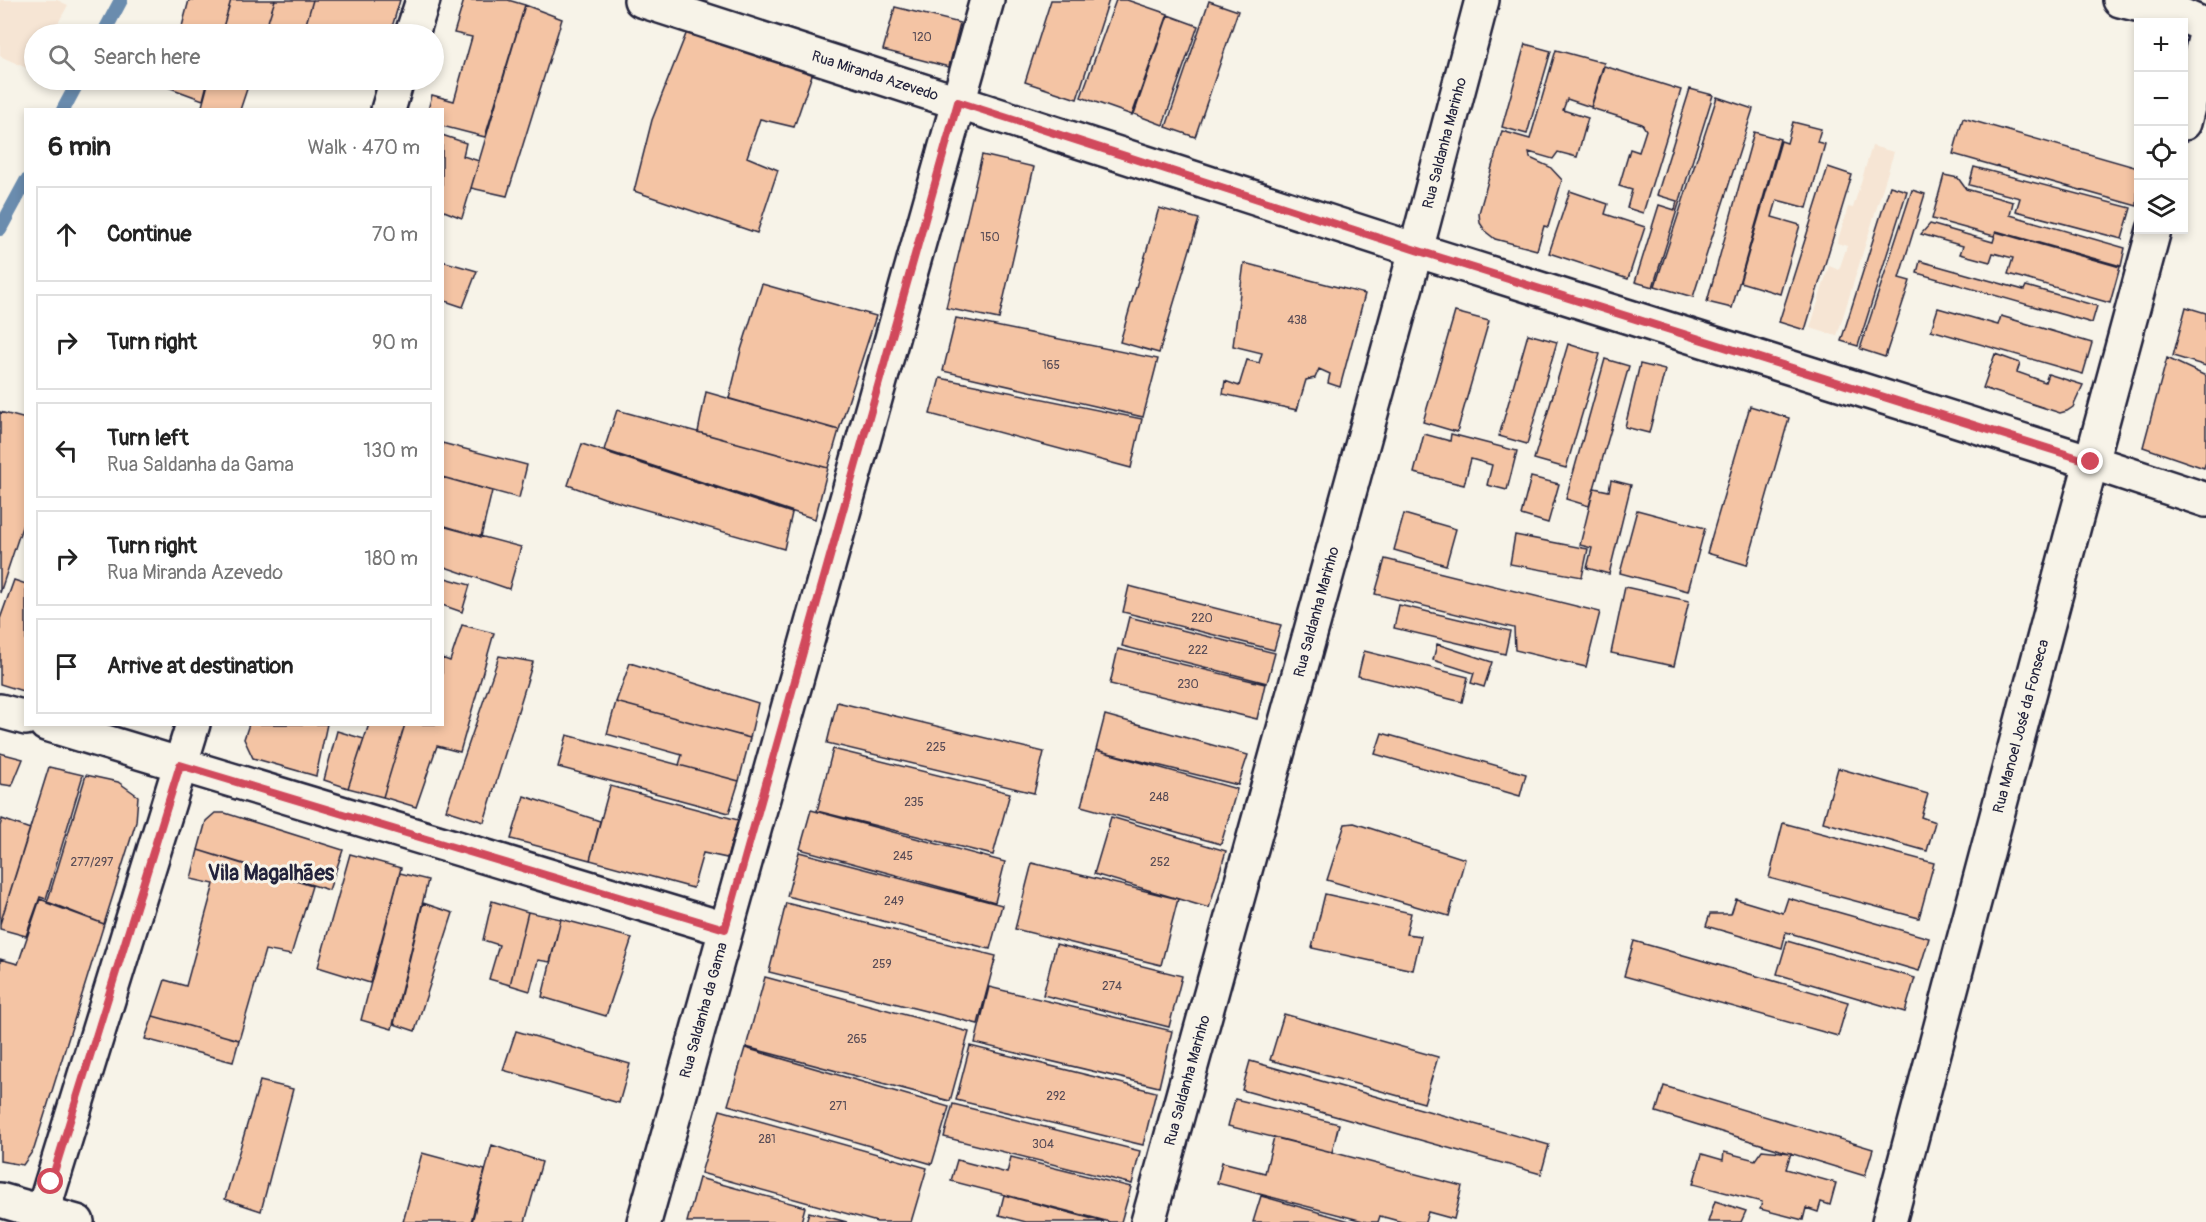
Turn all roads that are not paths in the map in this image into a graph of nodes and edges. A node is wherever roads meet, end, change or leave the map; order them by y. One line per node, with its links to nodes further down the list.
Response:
1 (423, 0): 6 (street)
2 (641, 0): 10 (street, Rua Miranda Azevedo)
3 (987, 0): 10 (street, Rua Saldanha da Gama)
4 (1482, 0): 16 (street, Rua Saldanha Marinho)
5 (2120, 0): 7 (street)
6 (415, 24)
7 (2206, 26)
8 (2206, 34): 11 (street)
9 (394, 90): 12 (street)
10 (958, 102): 16 (street, Rua Miranda Azevedo); 24 (street, Rua Saldanha da Gama)
11 (2188, 106)
12 (389, 108)
13 (2188, 123): 14 (street)
14 (2206, 128)
15 (2153, 234): 17 (street, Rua Manoel José da Fonseca)
16 (1416, 250): 17 (street, Rua Miranda Azevedo); 29 (street, Rua Saldanha Marinho)
17 (2091, 462): 18 (street, Rua Miranda Azevedo); 30 (street, Rua Manoel José da Fonseca)
18 (2206, 500)
19 (0, 711): 20 (street)
20 (24, 717)
21 (53, 726): 23 (street)
22 (192, 726): 23 (street)
23 (180, 765): 24 (street); 26 (street)
24 (725, 929): 28 (street, Rua Saldanha da Gama)
25 (0, 1200): 26 (street)
26 (43, 1211): 27 (street)
27 (76, 1222)
28 (644, 1222)
29 (1148, 1222)
30 (1889, 1222)

